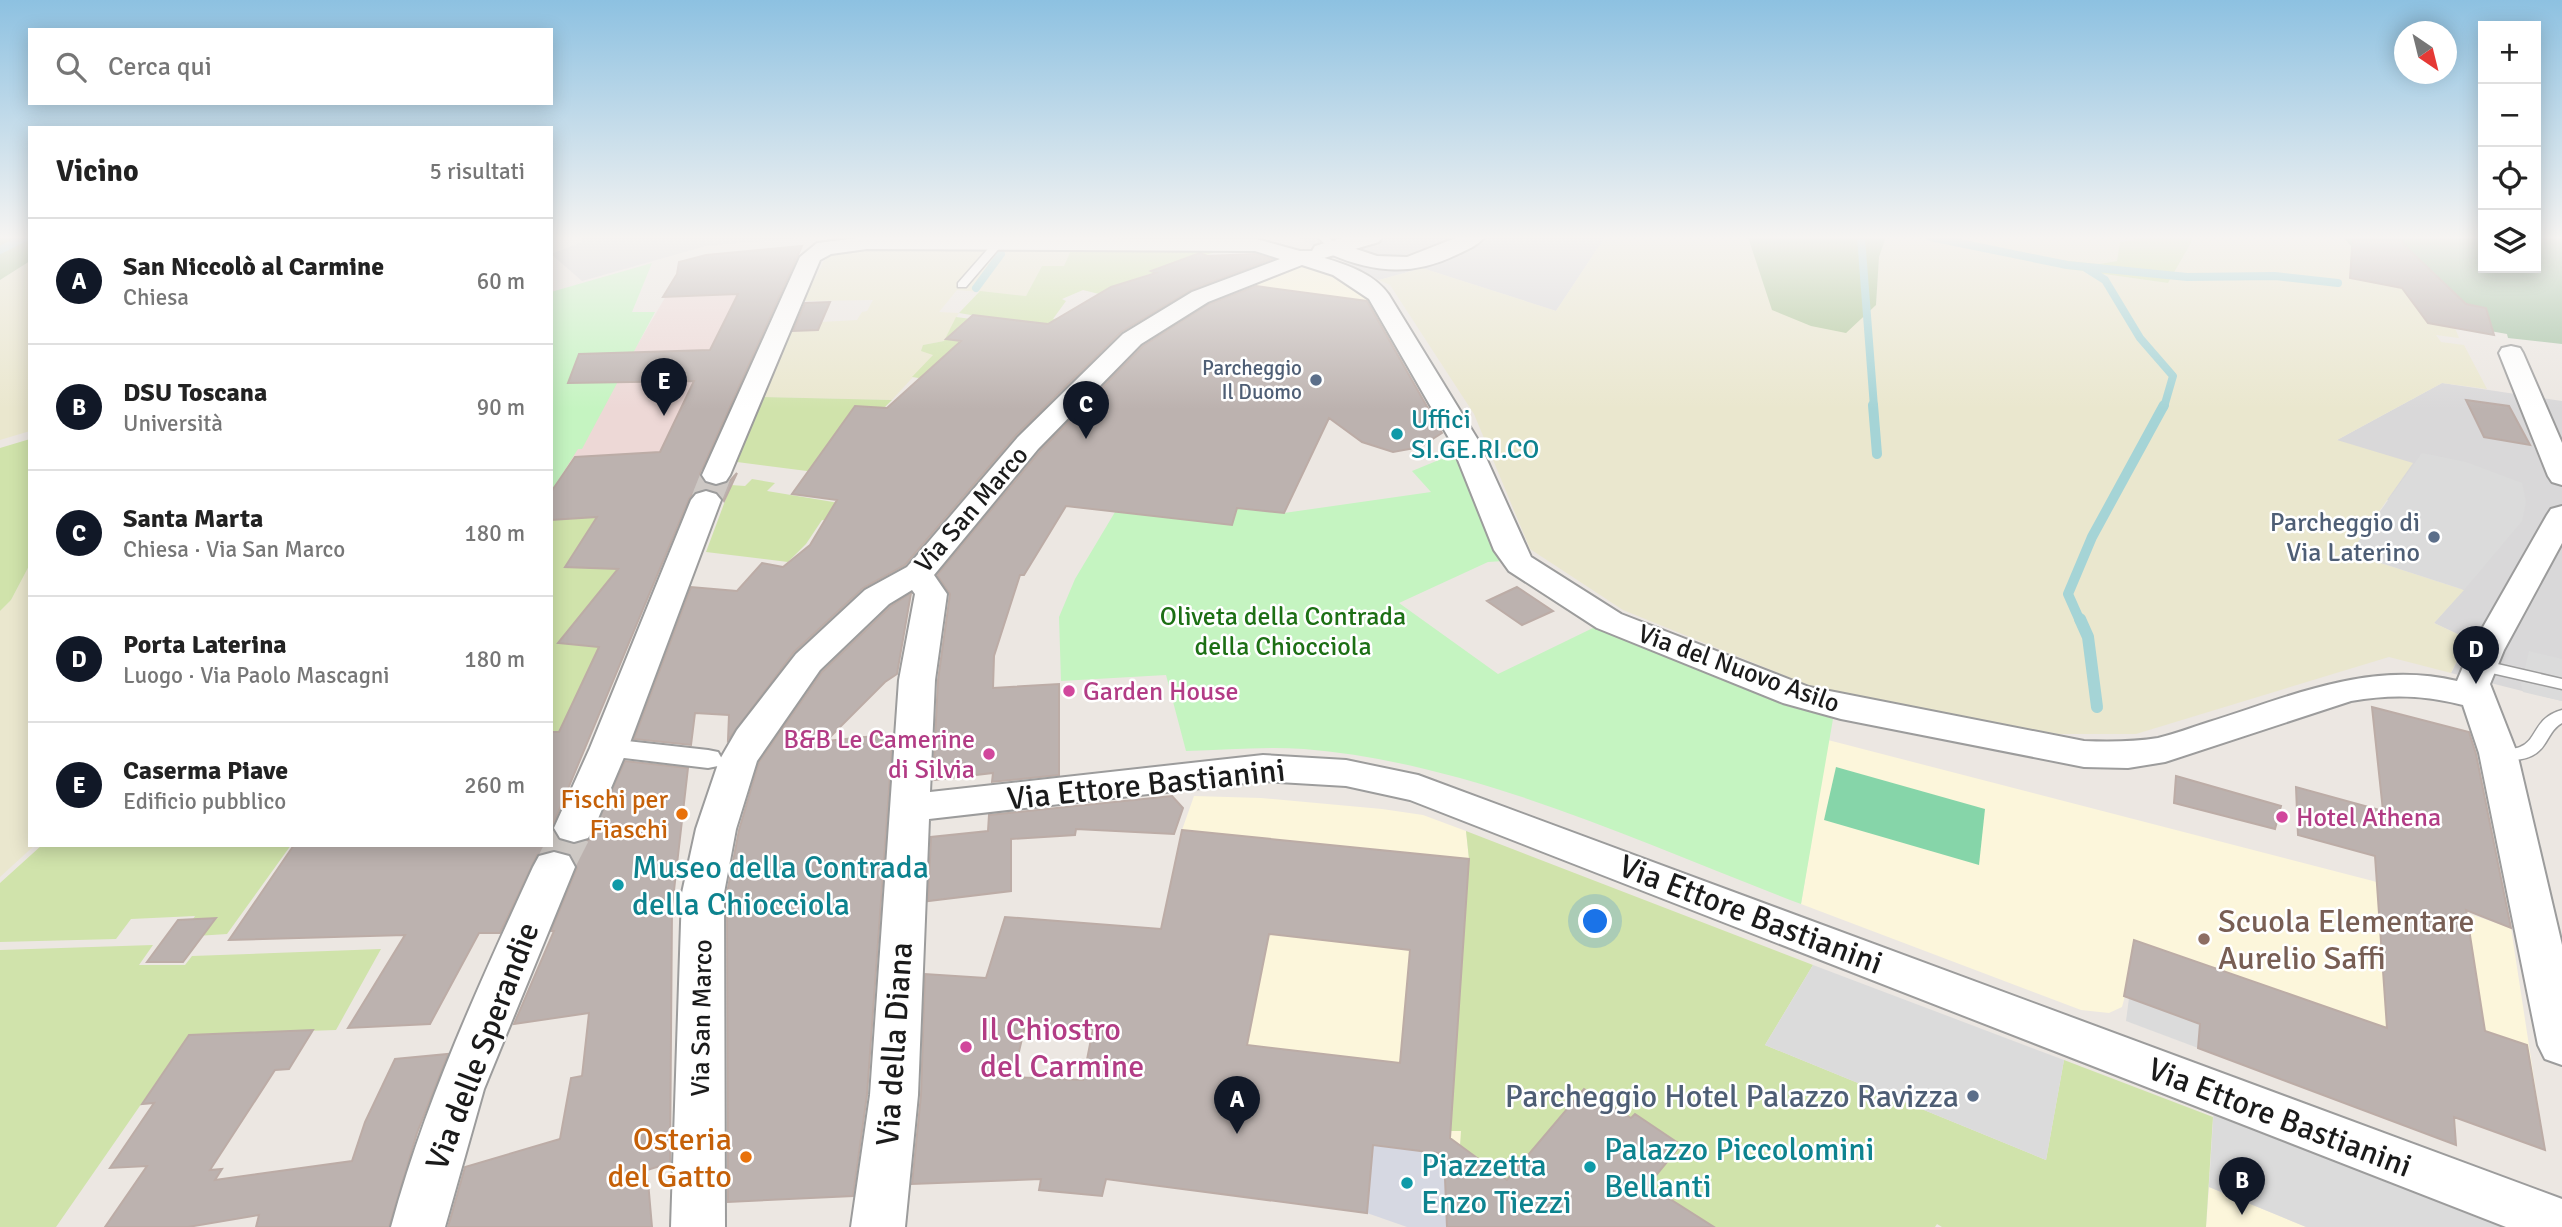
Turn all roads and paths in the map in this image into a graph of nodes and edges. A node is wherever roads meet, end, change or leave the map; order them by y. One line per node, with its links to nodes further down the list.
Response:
1 (796, 294): 11 (street, Via delle Sperandie)
2 (1207, 294): 7 (street, Via San Marco)
3 (1376, 294): 8 (street, Via del Nuovo Asilo)
4 (2511, 353): 5 (street)
5 (2562, 476)
6 (2562, 516): 8 (street)
7 (918, 574): 14 (street, Via della Diana); 18 (street, Via San Marco)
8 (2477, 683): 9 (lane); 12 (street)
9 (2562, 684)
10 (2562, 716): 12 (lane)
11 (609, 748): 13 (street); 17 (street, Via delle Sperandie)
12 (2498, 753): 15 (street)
13 (708, 758)
14 (909, 808): 16 (street, Via Ettore Bastianini); 19 (street, Via della Diana)
15 (2562, 1045)
16 (2556, 1222)
17 (418, 1227)
18 (698, 1227)
19 (878, 1227)

